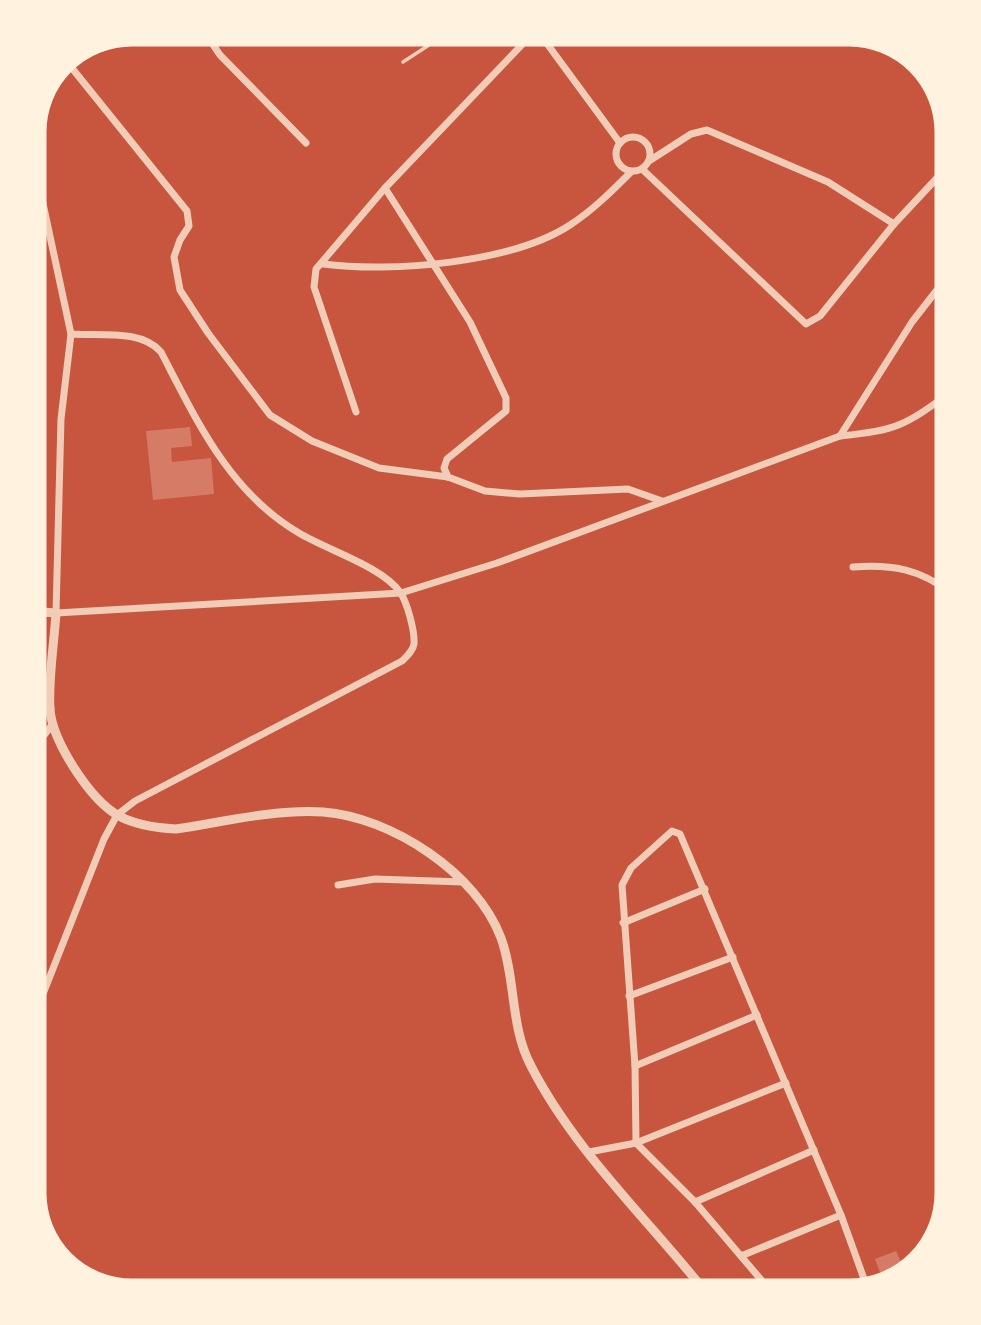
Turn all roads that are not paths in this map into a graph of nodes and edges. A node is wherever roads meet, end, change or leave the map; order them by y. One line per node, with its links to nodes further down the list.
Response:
1 (213, 42): 7 (street)
2 (433, 42): 5 (lane)
3 (525, 42): 14 (street)
4 (545, 42): 8 (street)
5 (402, 62)
6 (70, 66): 23 (street)
7 (306, 143)
8 (620, 143): 9 (street); 11 (street)
9 (649, 161): 10 (street); 15 (street)
10 (642, 169): 11 (street); 15 (street)
11 (631, 172): 17 (street)
12 (939, 176): 15 (street)
13 (42, 188): 19 (street)
14 (385, 188): 16 (street); 17 (street)
15 (894, 224)
16 (323, 264): 17 (street); 21 (street)
17 (432, 264): 23 (street)
18 (939, 287): 22 (street)
19 (71, 334): 27 (street); 29 (street)
20 (939, 401): 22 (street)
21 (356, 412)
22 (840, 436): 24 (street)
23 (448, 477): 24 (street)
24 (662, 501): 27 (street)
25 (853, 567): 26 (street)
26 (939, 584)
27 (401, 593): 29 (street); 34 (street)
28 (42, 612): 29 (street)
29 (56, 613): 31 (street)
30 (42, 708): 31 (street)
31 (50, 708): 32 (street)
32 (52, 725): 33 (street); 34 (street)
33 (42, 738)
34 (117, 815): 35 (street); 40 (street)
35 (467, 882): 36 (street); 47 (street)
36 (338, 885)
37 (705, 889): 38 (street); 38 (street); 39 (street)
38 (623, 922): 41 (street)
39 (733, 957): 41 (street); 42 (street)
40 (42, 996)
41 (629, 996): 43 (street)
42 (757, 1016): 43 (street); 44 (street)
43 (635, 1066): 45 (street)
44 (786, 1083): 45 (street); 46 (street)
45 (636, 1143): 47 (street); 48 (street)
46 (814, 1150): 48 (street); 49 (street)
47 (589, 1152): 52 (street)
48 (695, 1202): 50 (street)
49 (841, 1215): 50 (street); 51 (street)
50 (741, 1256): 53 (street)
51 (865, 1281)
52 (698, 1283)
53 (765, 1283)

